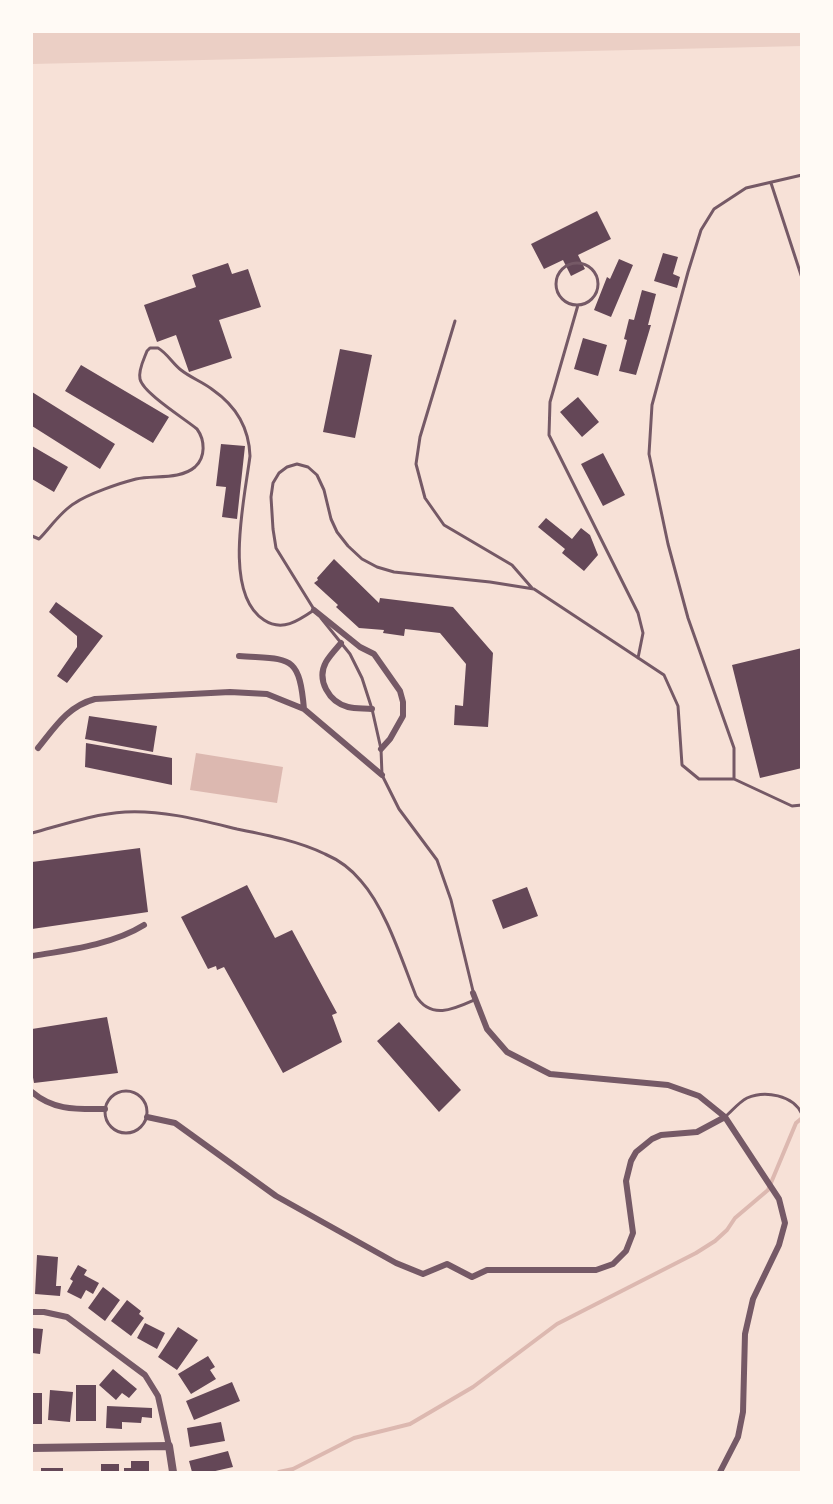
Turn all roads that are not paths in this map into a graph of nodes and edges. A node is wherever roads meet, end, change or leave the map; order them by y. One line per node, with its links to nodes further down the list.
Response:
1 (801, 175): 2 (lane)
2 (771, 183): 3 (lane); 17 (lane)
3 (801, 278)
4 (578, 305): 4 (lane); 11 (lane)
5 (455, 321): 7 (lane)
6 (32, 536): 8 (lane)
7 (534, 589): 8 (lane); 11 (lane)
8 (314, 610): 9 (lane); 15 (street)
9 (340, 643): 13 (lane); 13 (street)
10 (239, 656): 12 (street)
11 (638, 658): 17 (lane)
12 (304, 709): 14 (street); 16 (street)
13 (372, 709): 15 (lane)
14 (38, 748)
15 (381, 749): 16 (lane)
16 (382, 775): 22 (lane)
17 (734, 779): 18 (lane)
18 (801, 805)
19 (32, 833): 22 (lane)
20 (144, 925): 21 (street)
21 (32, 956)
22 (475, 996): 27 (street)
23 (32, 1092): 24 (street)
24 (105, 1109): 26 (lane); 26 (lane)
25 (801, 1114): 27 (lane)
26 (147, 1117): 27 (street)
27 (725, 1117): 32 (street)
28 (32, 1312): 29 (street)
29 (169, 1446): 30 (street); 31 (street)
30 (32, 1448)
31 (173, 1473)
32 (720, 1473)

